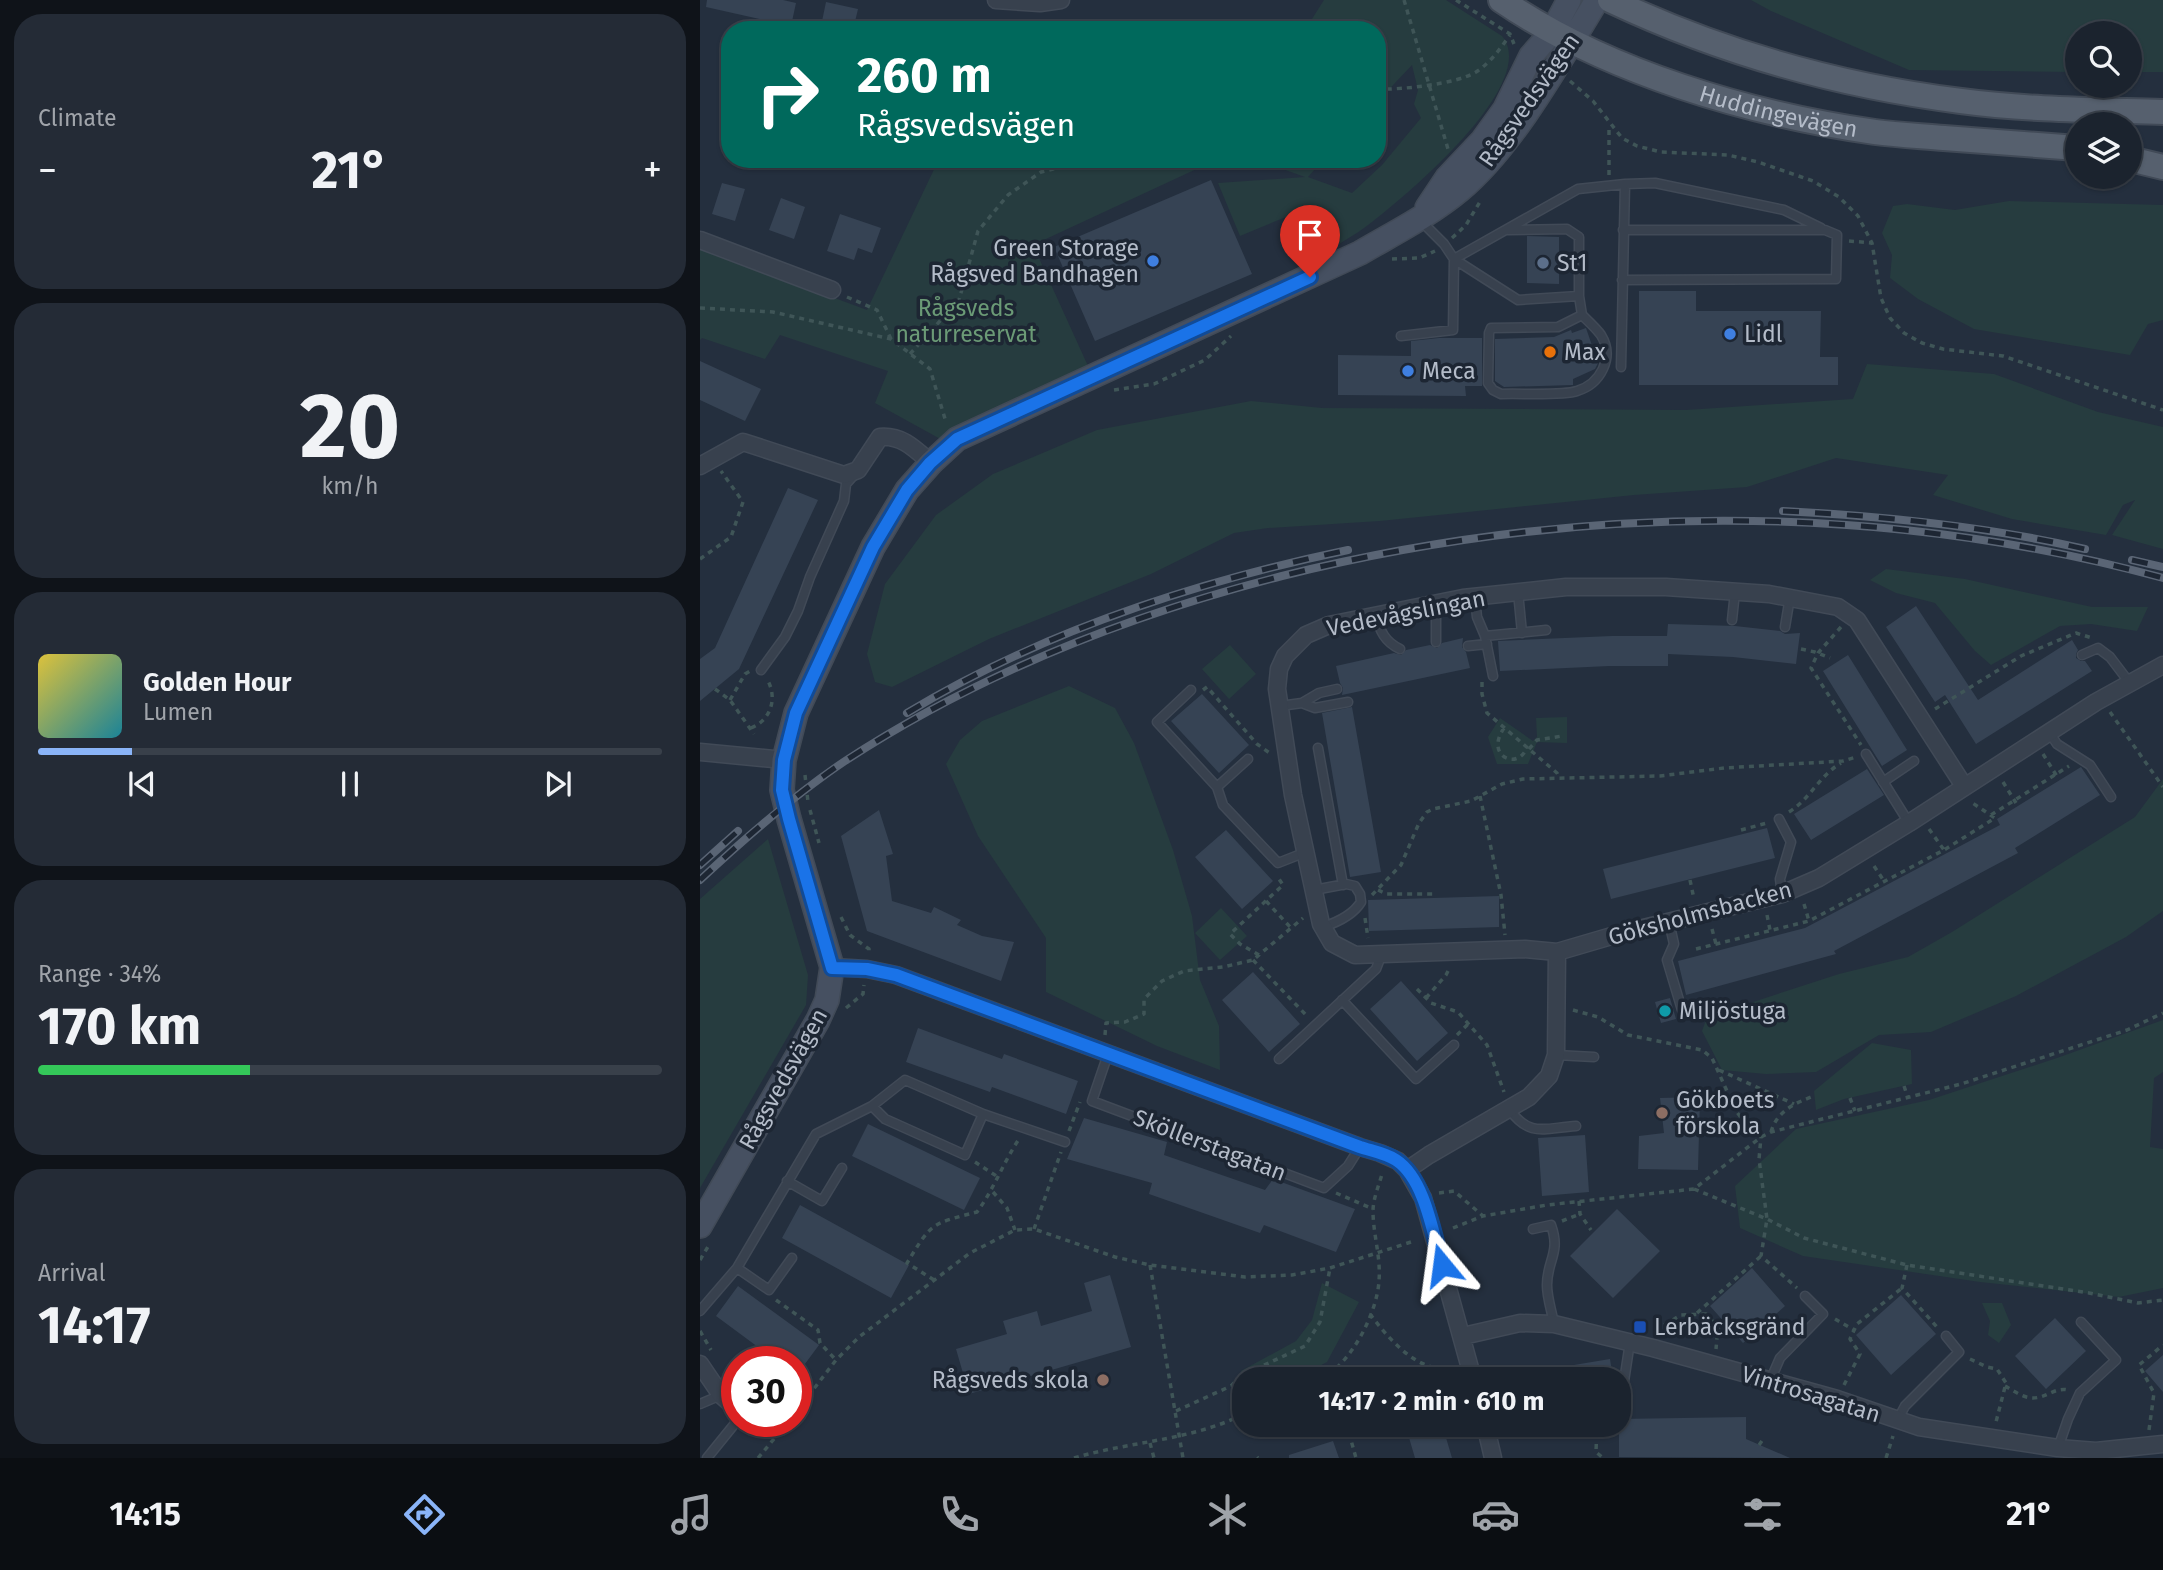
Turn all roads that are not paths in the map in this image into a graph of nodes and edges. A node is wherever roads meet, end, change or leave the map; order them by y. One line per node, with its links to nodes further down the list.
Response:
1 (996, 0): 2 (street)
2 (1061, 0)
3 (1501, 0): 7 (main road, Huddingevägen)
4 (1569, 0): 7 (street, Rågsvedsvägen)
5 (1597, 0): 7 (street, Rågsvedsvägen)
6 (1610, 0): 9 (main road, Huddingevägen)
7 (1562, 36): 11 (main road, Huddingevägen); 17 (street, Rågsvedsvägen)
8 (2163, 98): 9 (main road)
9 (2038, 107): 10 (main road, Huddingevägen)
10 (2163, 112)
11 (2065, 147)
12 (2142, 150): 13 (main road)
13 (2163, 150)
14 (2142, 162): 15 (main road)
15 (2163, 167)
16 (1625, 184): 18 (lane); 19 (lane); 20 (lane)
17 (1419, 219): 22 (lane); 30 (street, Rågsvedsvägen)
18 (1507, 230): 22 (lane); 25 (lane)
19 (1623, 230): 20 (lane); 23 (lane)
20 (1825, 230): 23 (lane)
21 (700, 240): 24 (street)
22 (1454, 259): 25 (lane); 27 (lane)
23 (1622, 280): 28 (lane)
24 (832, 290)
25 (1579, 296): 26 (lane)
26 (1582, 315): 26 (lane)
27 (1401, 336)
28 (1620, 367)
29 (706, 462): 31 (street)
30 (930, 463): 31 (street); 61 (street, Rågsvedsvägen)
31 (858, 470): 48 (lane)
32 (1735, 591): 33 (street, Vedevågslingan); 35 (street, Vedevågslingan); 38 (lane)
33 (1518, 592): 34 (street, Vedevågslingan); 41 (lane)
34 (1475, 597): 36 (street, Vedevågslingan); 42 (lane)
35 (1790, 597): 39 (lane); 65 (street, Vedevågslingan)
36 (1436, 603): 37 (street, Vedevågslingan); 43 (lane)
37 (1376, 616): 45 (lane); 55 (street, Vedevågslingan)
38 (1732, 620)
39 (1785, 627)
40 (1546, 630): 41 (lane)
41 (1522, 632): 42 (lane)
42 (1486, 640): 44 (lane); 49 (lane)
43 (1436, 642)
44 (1468, 646)
45 (1400, 649)
46 (2082, 655): 50 (lane)
47 (2163, 665): 50 (street, Göksholmsbacken)
48 (761, 670)
49 (1493, 676)
50 (2129, 682): 56 (street, Göksholmsbacken)
51 (1336, 689): 54 (lane)
52 (1191, 690): 64 (lane)
53 (1348, 702): 54 (lane)
54 (1302, 703): 55 (lane)
55 (1280, 706): 69 (street, Vedevågslingan)
56 (2049, 732): 65 (street, Göksholmsbacken); 66 (lane)
57 (1318, 748): 70 (lane)
58 (700, 751): 61 (street)
59 (1866, 754): 63 (lane)
60 (1248, 759): 64 (lane)
61 (784, 760): 77 (street, Rågsvedsvägen)
62 (1914, 761): 63 (lane)
63 (1883, 782): 68 (lane)
64 (1217, 786): 69 (lane)
65 (1968, 794): 68 (street, Göksholmsbacken)
66 (2111, 797)
67 (1779, 819): 71 (lane)
68 (1909, 823): 71 (street, Göksholmsbacken)
69 (1306, 852): 72 (street, Vedevågslingan)
70 (1343, 885): 72 (lane); 74 (lane)
71 (1782, 894): 73 (street, Göksholmsbacken)
72 (1316, 897): 74 (street, Vedevågslingan)
73 (1669, 921): 75 (street, Göksholmsbacken); 79 (lane)
74 (1324, 927): 76 (street, Vedevågslingan)
75 (1558, 952): 76 (street, Vedevågslingan); 82 (street)
76 (1381, 956): 78 (lane)
77 (832, 968): 81 (street); 94 (street, Rågsvedsvägen)
78 (1342, 1000): 80 (lane); 84 (lane)
79 (1682, 1010)
80 (1454, 1045)
81 (1108, 1054): 90 (street); 90 (lane, Sköllerstagatan)
82 (1556, 1055): 83 (lane); 86 (street)
83 (1594, 1057)
84 (1279, 1059)
85 (872, 1106): 87 (lane); 87 (lane); 93 (lane)
86 (1510, 1109): 88 (lane); 92 (street)
87 (983, 1114): 89 (lane)
88 (1576, 1126)
89 (1065, 1142)
90 (1360, 1147): 92 (street)
91 (842, 1168): 93 (lane)
92 (1407, 1170): 102 (street)
93 (787, 1181): 97 (lane)
94 (700, 1226)
95 (1533, 1228): 101 (lane)
96 (792, 1258): 97 (lane)
97 (737, 1268): 99 (lane)
98 (1805, 1296): 108 (lane)
99 (700, 1311)
100 (2081, 1322): 115 (lane)
101 (1554, 1324): 102 (street, Vintrosagatan); 104 (street, Vintrosagatan)
102 (1463, 1336): 106 (street)
103 (1946, 1336): 111 (lane)
104 (1630, 1342): 107 (lane); 108 (street, Vintrosagatan)
105 (700, 1364): 109 (street)
106 (1471, 1367)
107 (1626, 1367)
108 (1770, 1381): 111 (street, Vintrosagatan)
109 (721, 1395): 110 (lane)
110 (700, 1404)
111 (1895, 1428): 115 (street, Vintrosagatan)
112 (724, 1437): 116 (lane)
113 (1488, 1437): 117 (street)
114 (2163, 1444): 115 (street, Vintrosagatan)
115 (2058, 1448)
116 (707, 1458)
117 (1493, 1458)

